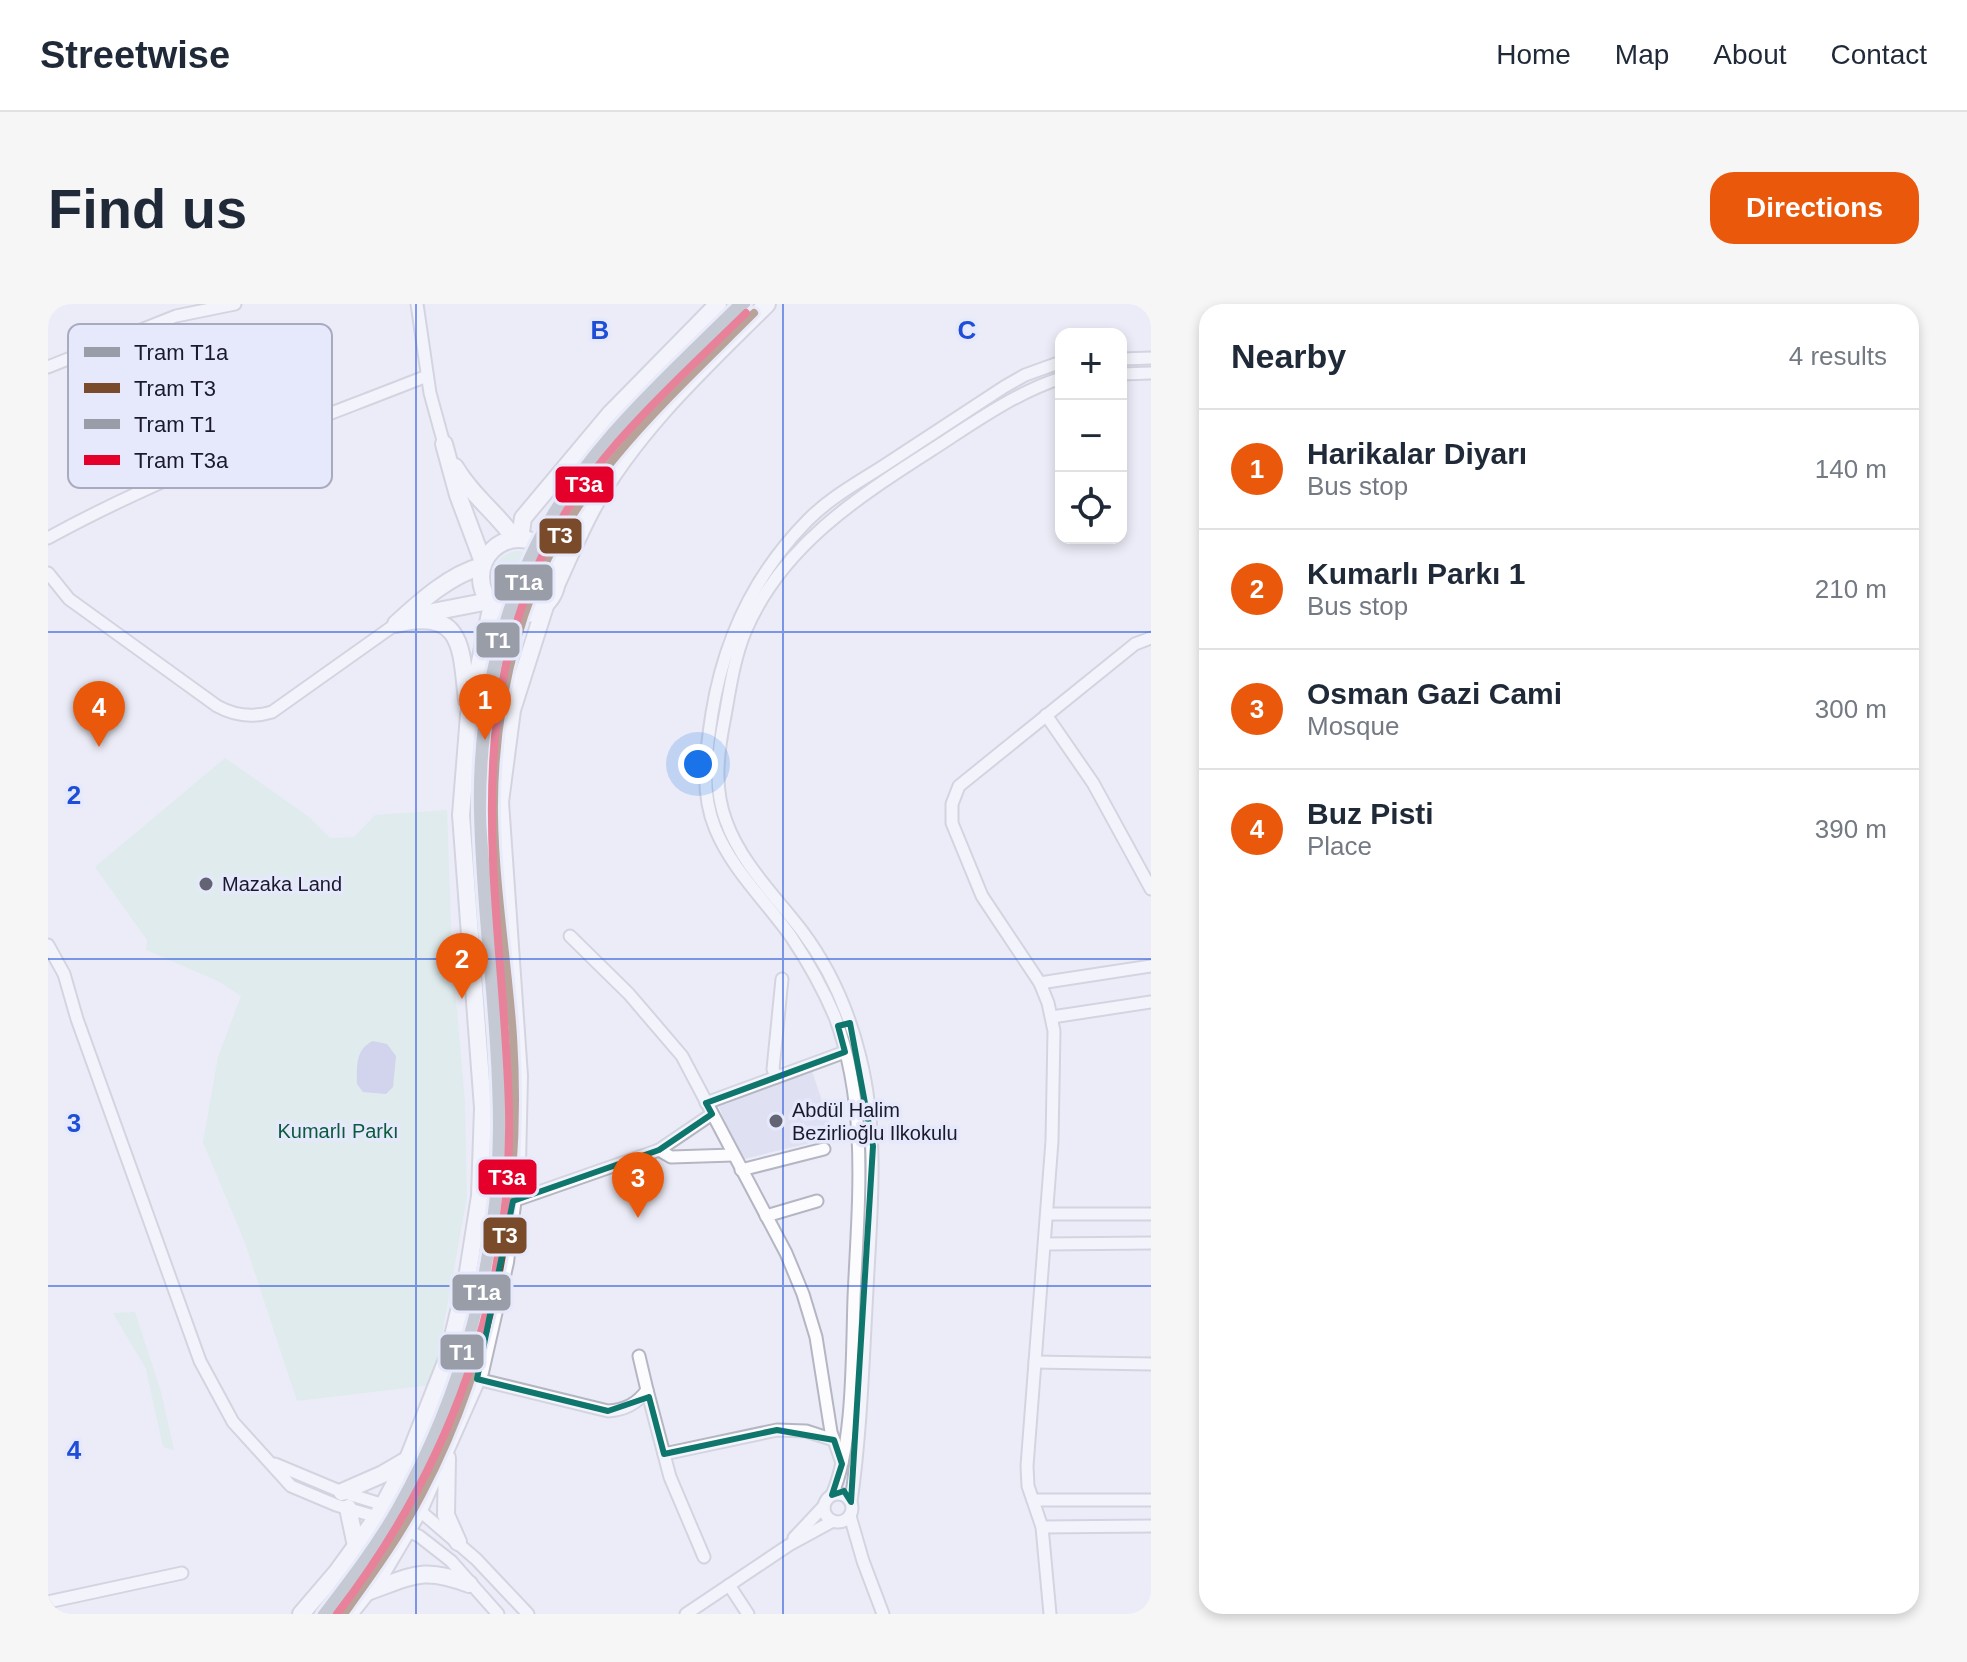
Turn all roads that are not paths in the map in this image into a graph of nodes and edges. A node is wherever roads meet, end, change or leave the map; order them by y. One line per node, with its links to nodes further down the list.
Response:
1 (235, 304): 5 (street)
2 (417, 304): 13 (street)
3 (718, 304): 19 (highway)
4 (767, 304): 22 (highway)
5 (156, 324)
6 (1151, 358): 8 (street)
7 (68, 359): 10 (street)
8 (1127, 359)
9 (1055, 364): 38 (street)
10 (48, 367)
11 (1151, 373): 12 (street)
12 (1127, 374)
13 (427, 376): 15 (street); 16 (street)
14 (1055, 380): 38 (street)
15 (332, 415)
16 (444, 444): 19 (highway); 20 (highway)
17 (152, 488): 18 (street)
18 (48, 538)
19 (517, 539): 20 (highway); 22 (highway)
20 (483, 564): 24 (highway); 26 (highway)
21 (48, 573): 23 (street)
22 (557, 583): 25 (highway)
23 (52, 588): 26 (street)
24 (490, 602): 25 (highway); 26 (highway); 28 (highway)
25 (545, 606): 46 (highway)
26 (396, 624): 28 (highway)
27 (1151, 638): 29 (street)
28 (469, 715): 61 (highway)
29 (1046, 715): 30 (street); 35 (street)
30 (1151, 889)
31 (570, 936): 41 (street)
32 (48, 945): 62 (street)
33 (1151, 966): 35 (street)
34 (782, 979): 40 (street)
35 (1040, 983): 37 (street)
36 (1151, 1002): 37 (street)
37 (1052, 1017): 48 (street)
38 (844, 1025): 39 (street); 68 (street)
39 (845, 1052): 40 (street); 63 (street)
40 (776, 1077): 41 (street)
41 (709, 1109): 43 (street); 44 (street)
42 (824, 1149): 45 (street)
43 (659, 1150): 44 (street); 46 (street)
44 (733, 1155): 45 (street)
45 (741, 1170): 50 (street)
46 (513, 1201): 56 (highway)
47 (817, 1201): 50 (street)
48 (1047, 1214): 49 (street); 52 (street)
49 (1151, 1214)
50 (766, 1216): 58 (street)
51 (1151, 1243): 52 (street)
52 (1045, 1244): 54 (street)
53 (639, 1356): 57 (street)
54 (1035, 1362): 55 (street); 66 (street)
55 (1151, 1364)
56 (477, 1379): 57 (street); 59 (highway)
57 (647, 1390): 60 (street)
58 (834, 1440): 60 (street); 63 (street)
59 (447, 1448): 71 (highway); 78 (highway)
60 (664, 1454): 81 (street)
61 (408, 1459): 64 (highway); 72 (highway)
62 (272, 1463): 64 (street); 70 (street)
63 (842, 1464): 65 (street)
64 (342, 1492): 72 (street)
65 (832, 1495): 68 (street); 69 (street)
66 (1033, 1500): 67 (street); 76 (street)
67 (1151, 1500)
68 (851, 1502): 73 (street)
69 (824, 1506): 74 (street); 79 (street)
70 (348, 1508): 72 (street); 80 (highway)
71 (419, 1510): 72 (street); 77 (highway); 78 (street)
72 (380, 1511): 77 (street); 80 (highway)
73 (850, 1516): 74 (street); 93 (street)
74 (833, 1521): 79 (street)
75 (1151, 1526): 76 (street)
76 (1042, 1527): 94 (street)
77 (407, 1530): 83 (street); 85 (highway)
78 (458, 1542): 91 (street)
79 (789, 1545): 84 (street)
80 (356, 1546): 88 (highway)
81 (704, 1557)
82 (182, 1573): 86 (street)
83 (469, 1584): 85 (highway); 90 (street)
84 (729, 1585): 87 (street); 92 (street)
85 (366, 1593): 89 (highway)
86 (48, 1602)
87 (747, 1613)
88 (301, 1614)
89 (349, 1614)
90 (498, 1614)
91 (528, 1614)
92 (686, 1614)
93 (883, 1614)
94 (1050, 1614)

